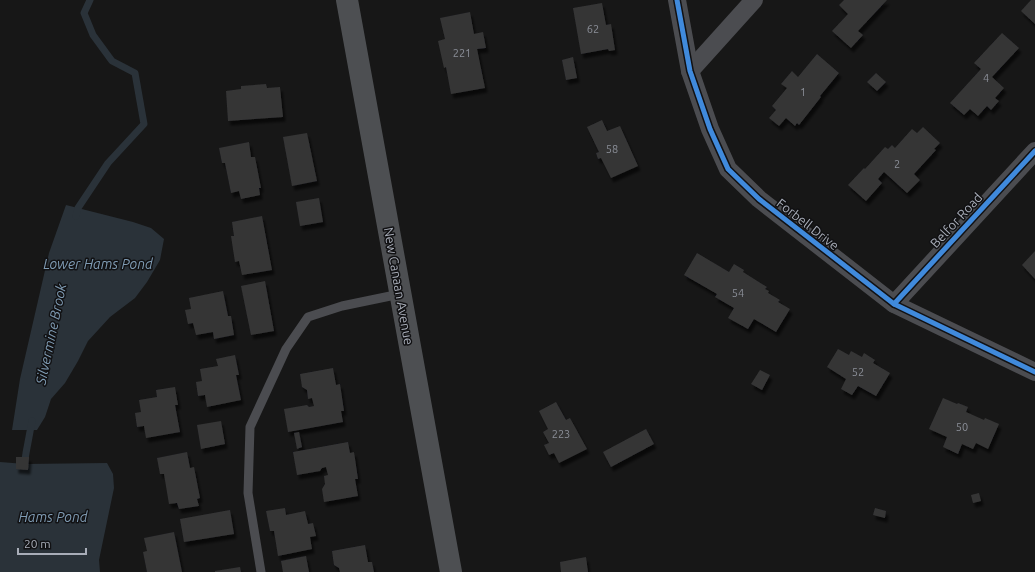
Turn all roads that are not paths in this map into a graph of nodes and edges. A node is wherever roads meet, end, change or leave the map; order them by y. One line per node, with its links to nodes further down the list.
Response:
1 (347, 0): 6 (main road, New Canaan Avenue)
2 (677, 0): 4 (street, Forbell Drive)
3 (754, 0): 4 (street)
4 (690, 71): 7 (street, Forbell Drive)
5 (1035, 151): 7 (street, Belfor Road)
6 (400, 294): 9 (lane); 10 (main road, New Canaan Avenue)
7 (894, 304): 8 (street, Forbell Drive)
8 (1035, 372)
9 (261, 572)
10 (451, 572)

